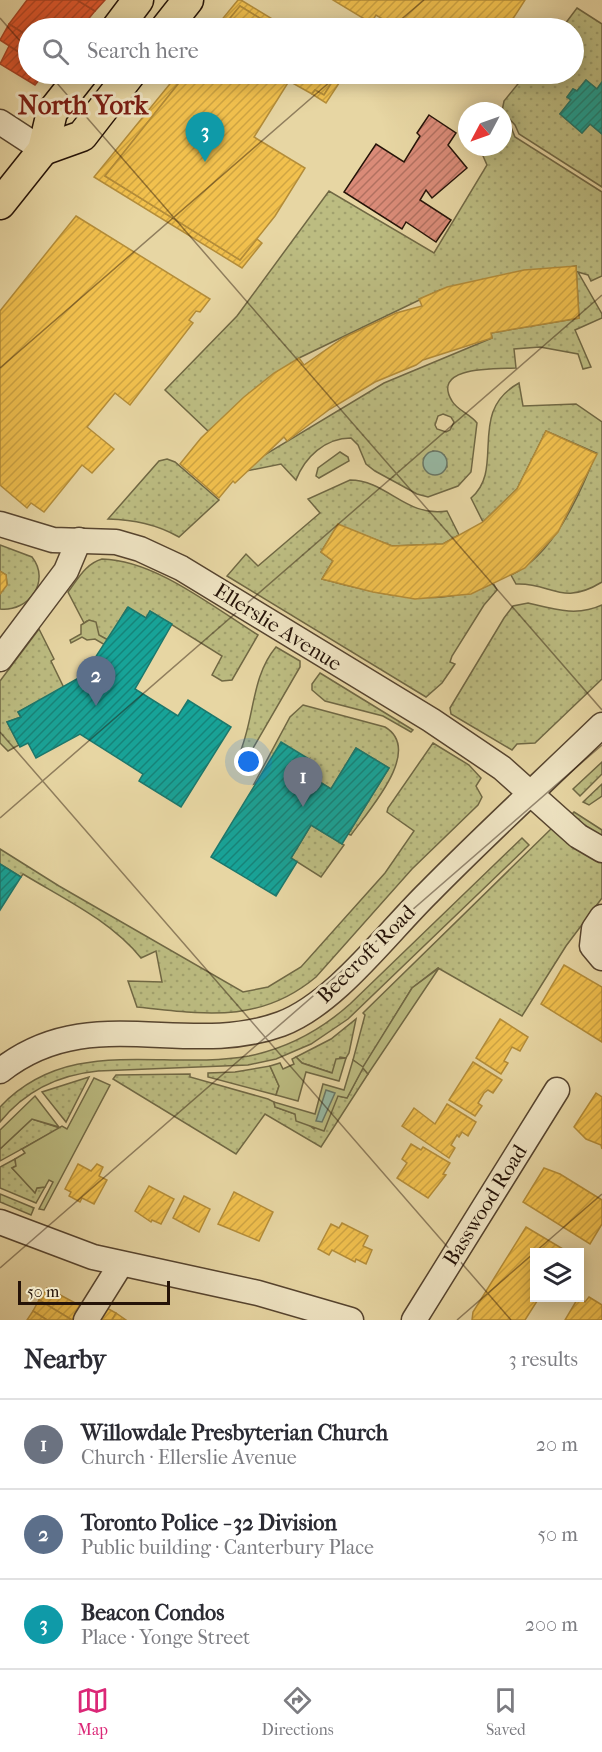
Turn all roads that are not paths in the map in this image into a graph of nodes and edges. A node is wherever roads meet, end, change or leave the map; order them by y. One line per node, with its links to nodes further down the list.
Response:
1 (138, 0): 3 (main road)
2 (188, 0): 4 (main road)
3 (124, 18)
4 (174, 18)
5 (74, 84): 8 (main road)
6 (122, 84): 8 (main road)
7 (0, 122): 8 (street)
8 (43, 150): 9 (main road)
9 (0, 204)
10 (0, 524): 11 (street, Ellerslie Avenue)
11 (80, 540): 12 (street); 14 (street, Ellerslie Avenue)
12 (0, 659)
13 (602, 724): 14 (street, Beecroft Road)
14 (531, 793): 15 (street, Ellerslie Avenue); 18 (street, Beecroft Road)
15 (602, 850)
16 (602, 917): 17 (street)
17 (602, 958)
18 (0, 1071)
19 (557, 1090): 24 (street, Basswood Road)
20 (0, 1222): 21 (street)
21 (121, 1264): 22 (street); 23 (street)
22 (86, 1320)
23 (351, 1320)
24 (414, 1320)

